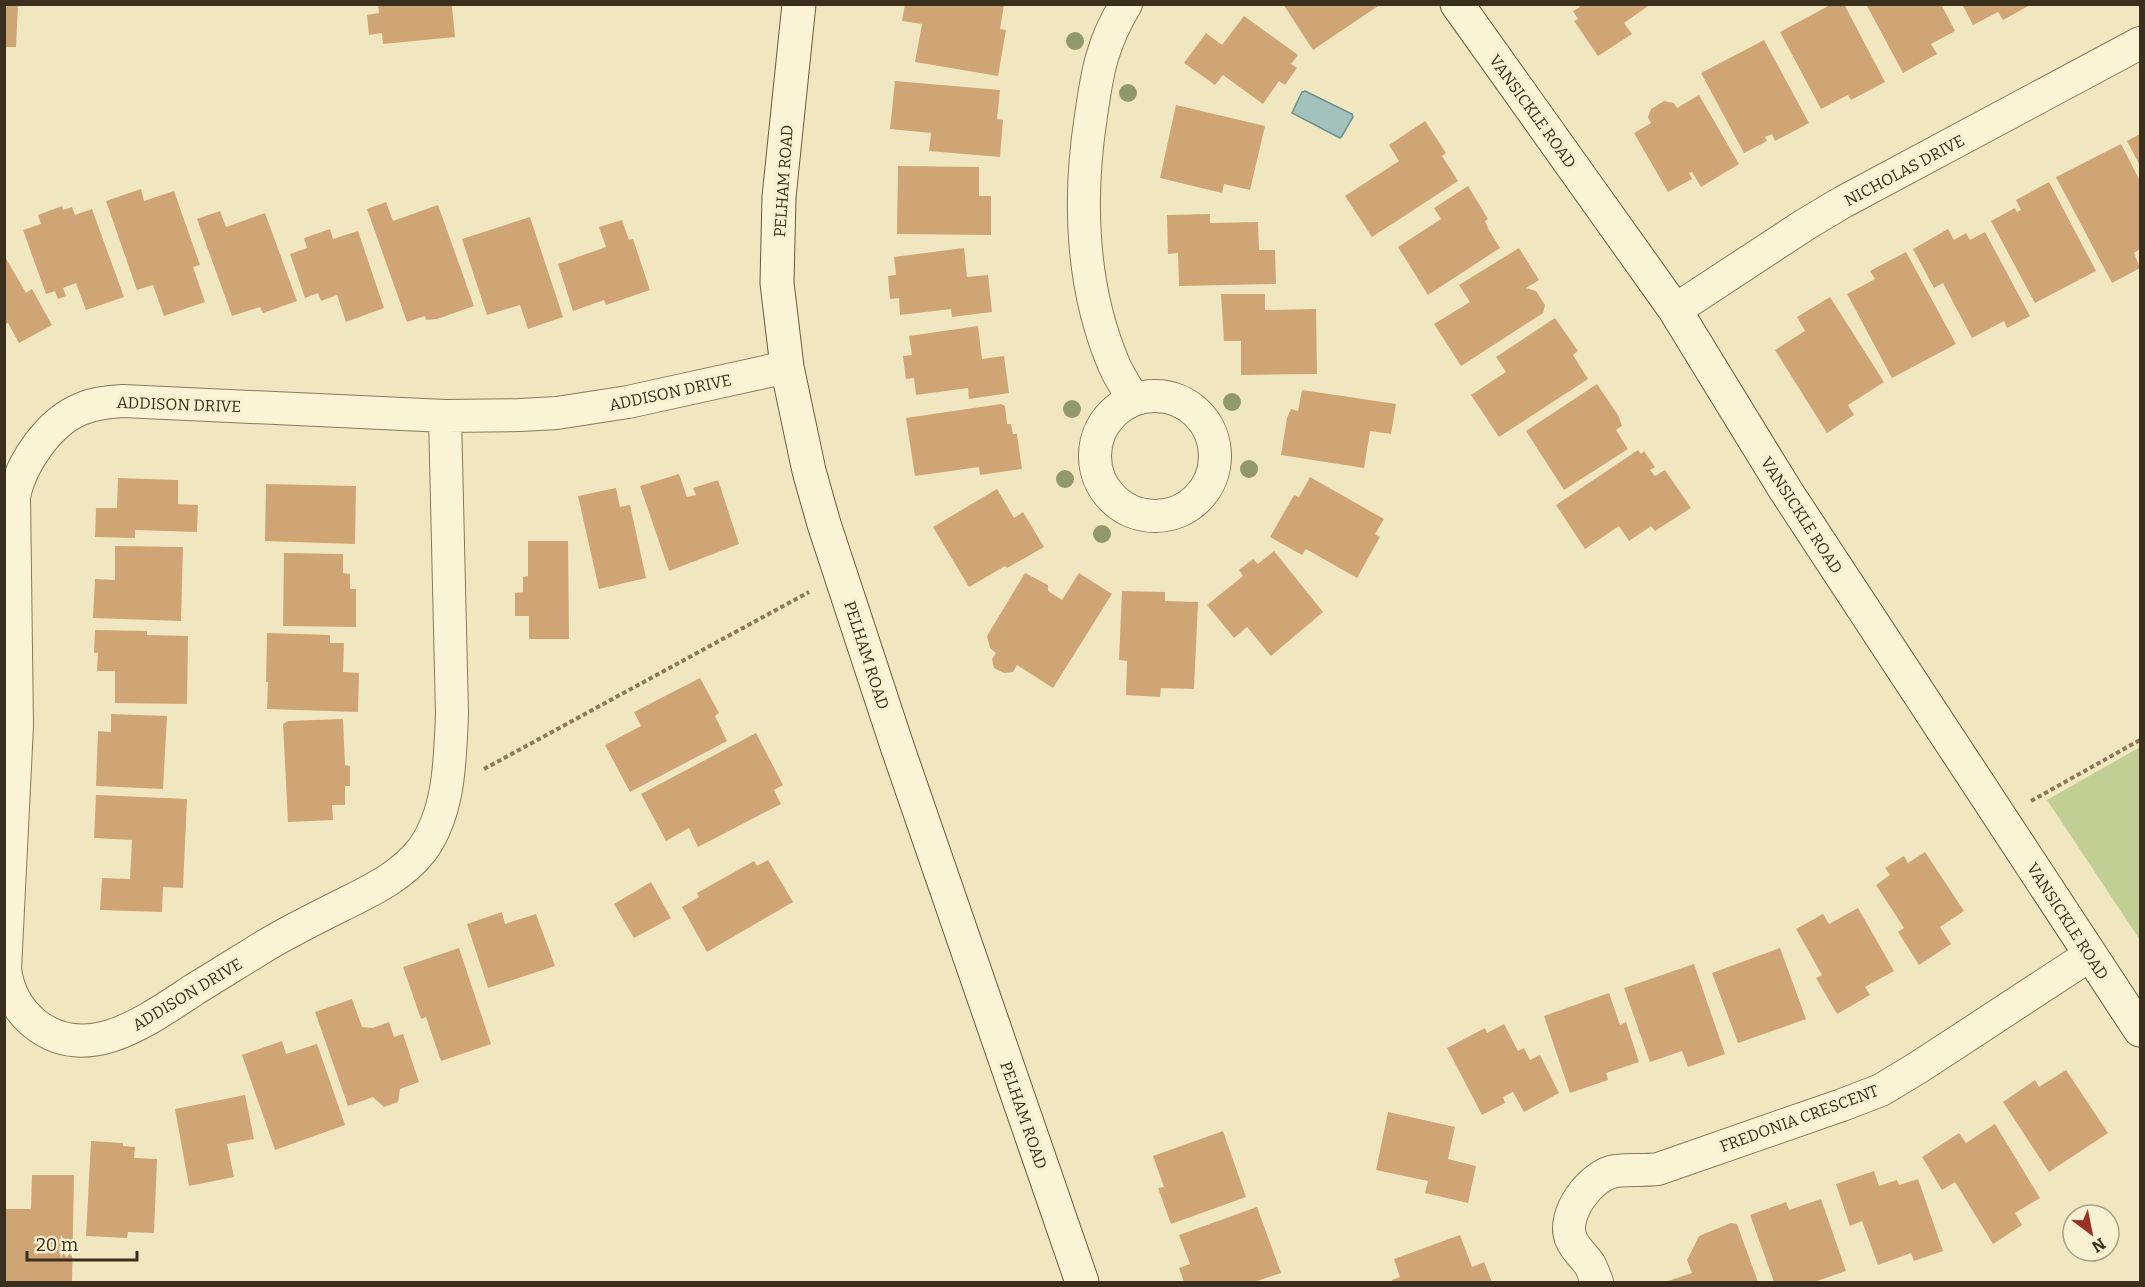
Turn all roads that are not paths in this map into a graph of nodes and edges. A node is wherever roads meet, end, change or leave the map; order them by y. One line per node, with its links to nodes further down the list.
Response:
1 (798, 4): 6 (main road, PELHAM ROAD)
2 (1126, 4): 7 (street)
3 (1457, 4): 5 (main road, VANSICKLE ROAD)
4 (2140, 43): 5 (street, NICHOLAS DRIVE)
5 (1675, 310): 9 (main road, VANSICKLE ROAD)
6 (787, 368): 8 (street, ADDISON DRIVE); 11 (main road, PELHAM ROAD)
7 (1133, 399)
8 (445, 416): 8 (street, ADDISON DRIVE)
9 (2090, 955): 10 (main road, VANSICKLE ROAD); 12 (street, FREDONIA CRESCENT)
10 (2140, 1030)
11 (1082, 1282)
12 (1597, 1282)

